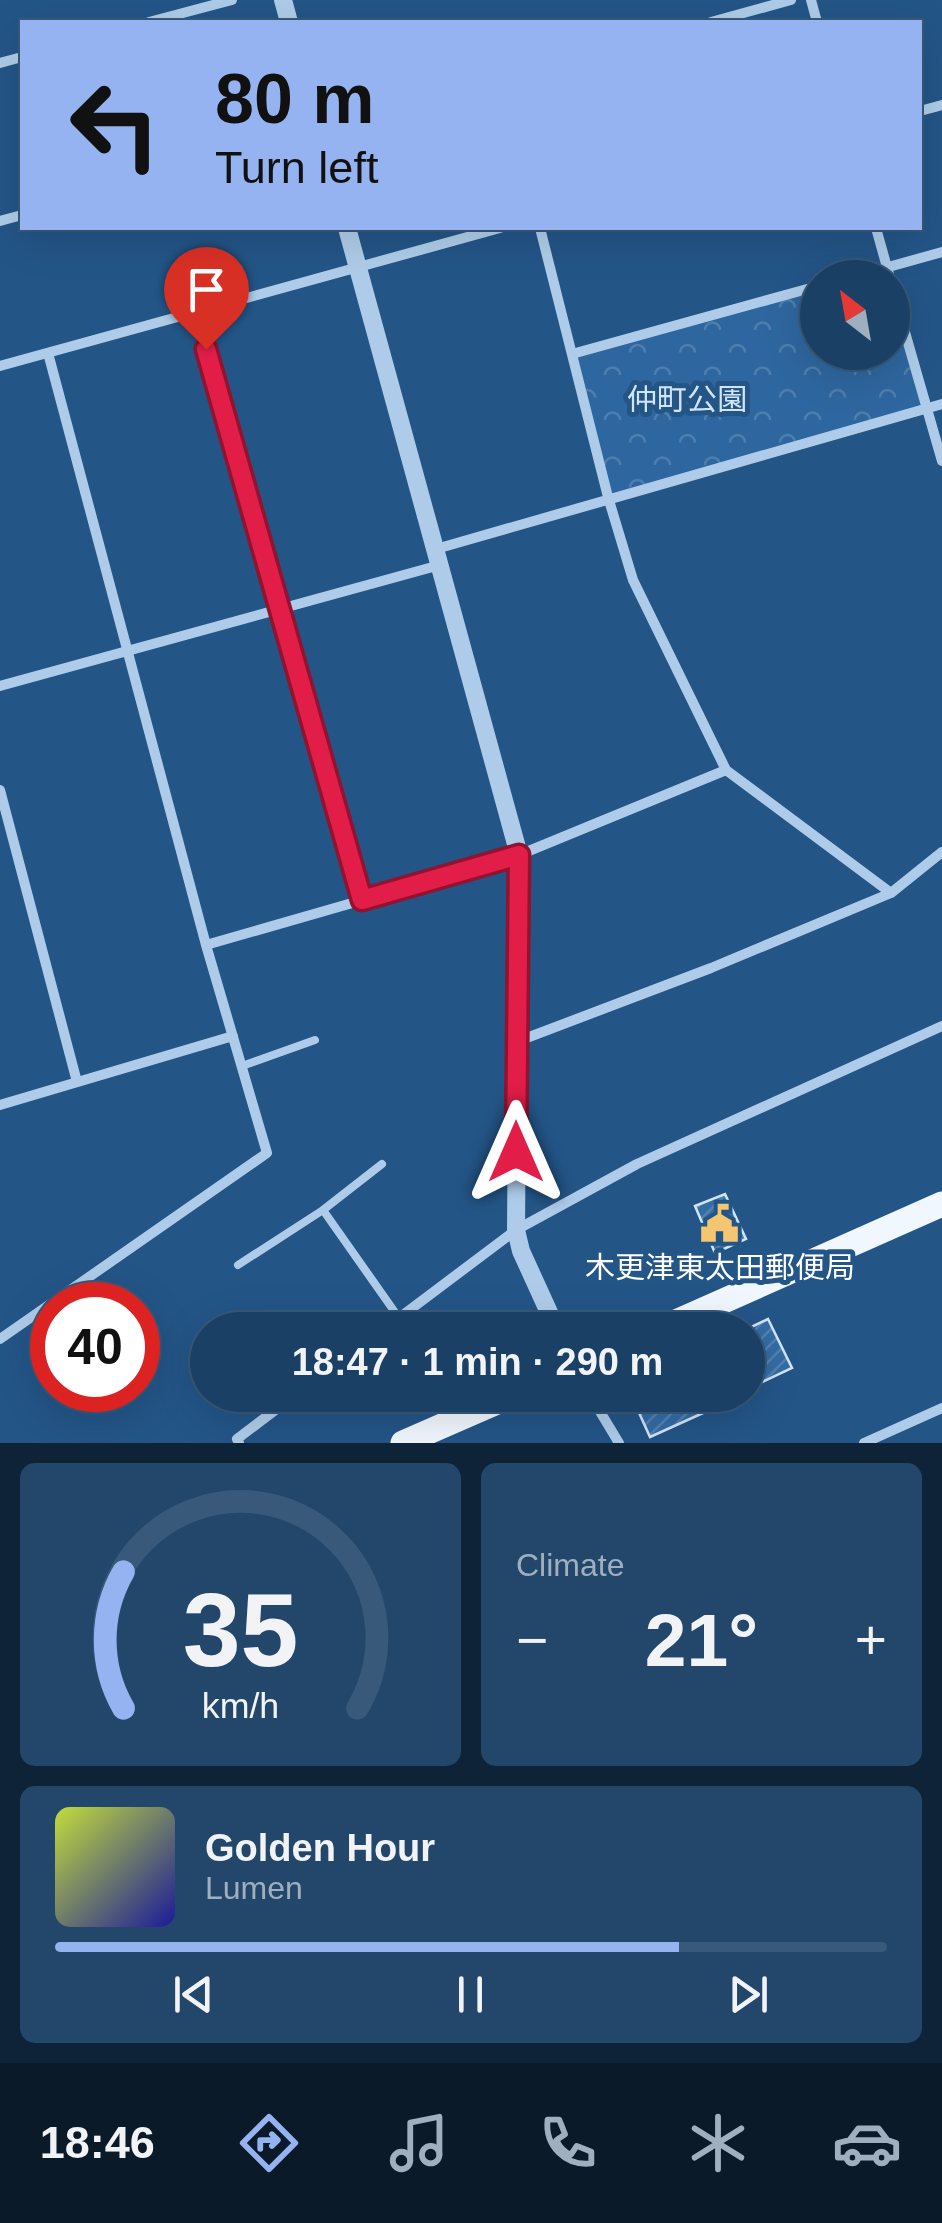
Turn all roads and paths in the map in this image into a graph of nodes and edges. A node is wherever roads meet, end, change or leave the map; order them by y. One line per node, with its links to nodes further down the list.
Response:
1 (232, 0): 3 (street)
2 (791, 0): 4 (street)
3 (156, 20)
4 (718, 20)
5 (348, 230): 12 (street)
6 (493, 230): 12 (street)
7 (541, 230): 17 (street)
8 (877, 230): 10 (street)
9 (942, 252): 11 (street)
10 (885, 260)
11 (910, 264)
12 (358, 267): 14 (street); 23 (street)
13 (800, 291): 17 (street)
14 (195, 312): 16 (street); 24 (street)
15 (910, 349): 20 (street)
16 (48, 353): 18 (street); 25 (street)
17 (572, 354): 22 (street)
18 (0, 366)
19 (942, 404): 20 (street)
20 (927, 408): 21 (street); 22 (street)
21 (942, 462)
22 (608, 497): 23 (street); 27 (street)
23 (438, 557): 24 (street); 32 (street)
24 (280, 609): 25 (street); 34 (street)
25 (126, 651): 26 (street); 35 (street)
26 (0, 686)
27 (726, 770): 32 (street); 33 (street)
28 (0, 790): 29 (street)
29 (14, 841): 30 (street); 41 (street)
30 (0, 846)
31 (942, 852): 33 (street)
32 (519, 855): 34 (street); 39 (street)
33 (892, 893): 39 (street)
34 (362, 900): 35 (street)
35 (206, 945): 37 (street)
36 (942, 1026): 46 (street)
37 (233, 1036): 40 (street); 41 (street)
38 (315, 1040): 40 (lane)
39 (516, 1042): 46 (street)
40 (242, 1066): 52 (street)
41 (78, 1082): 42 (street)
42 (0, 1105)
43 (382, 1164): 45 (lane)
44 (942, 1204): 51 (main road)
45 (323, 1210): 47 (lane); 48 (lane)
46 (516, 1230): 49 (street); 50 (street)
47 (238, 1265)
48 (395, 1312)
49 (407, 1312)
50 (549, 1312)
51 (699, 1312)
52 (0, 1338)
53 (942, 1408): 60 (street)
54 (272, 1412): 57 (street)
55 (474, 1412): 58 (main road)
56 (600, 1412): 59 (street)
57 (239, 1443)
58 (403, 1443)
59 (619, 1443)
60 (864, 1443)

